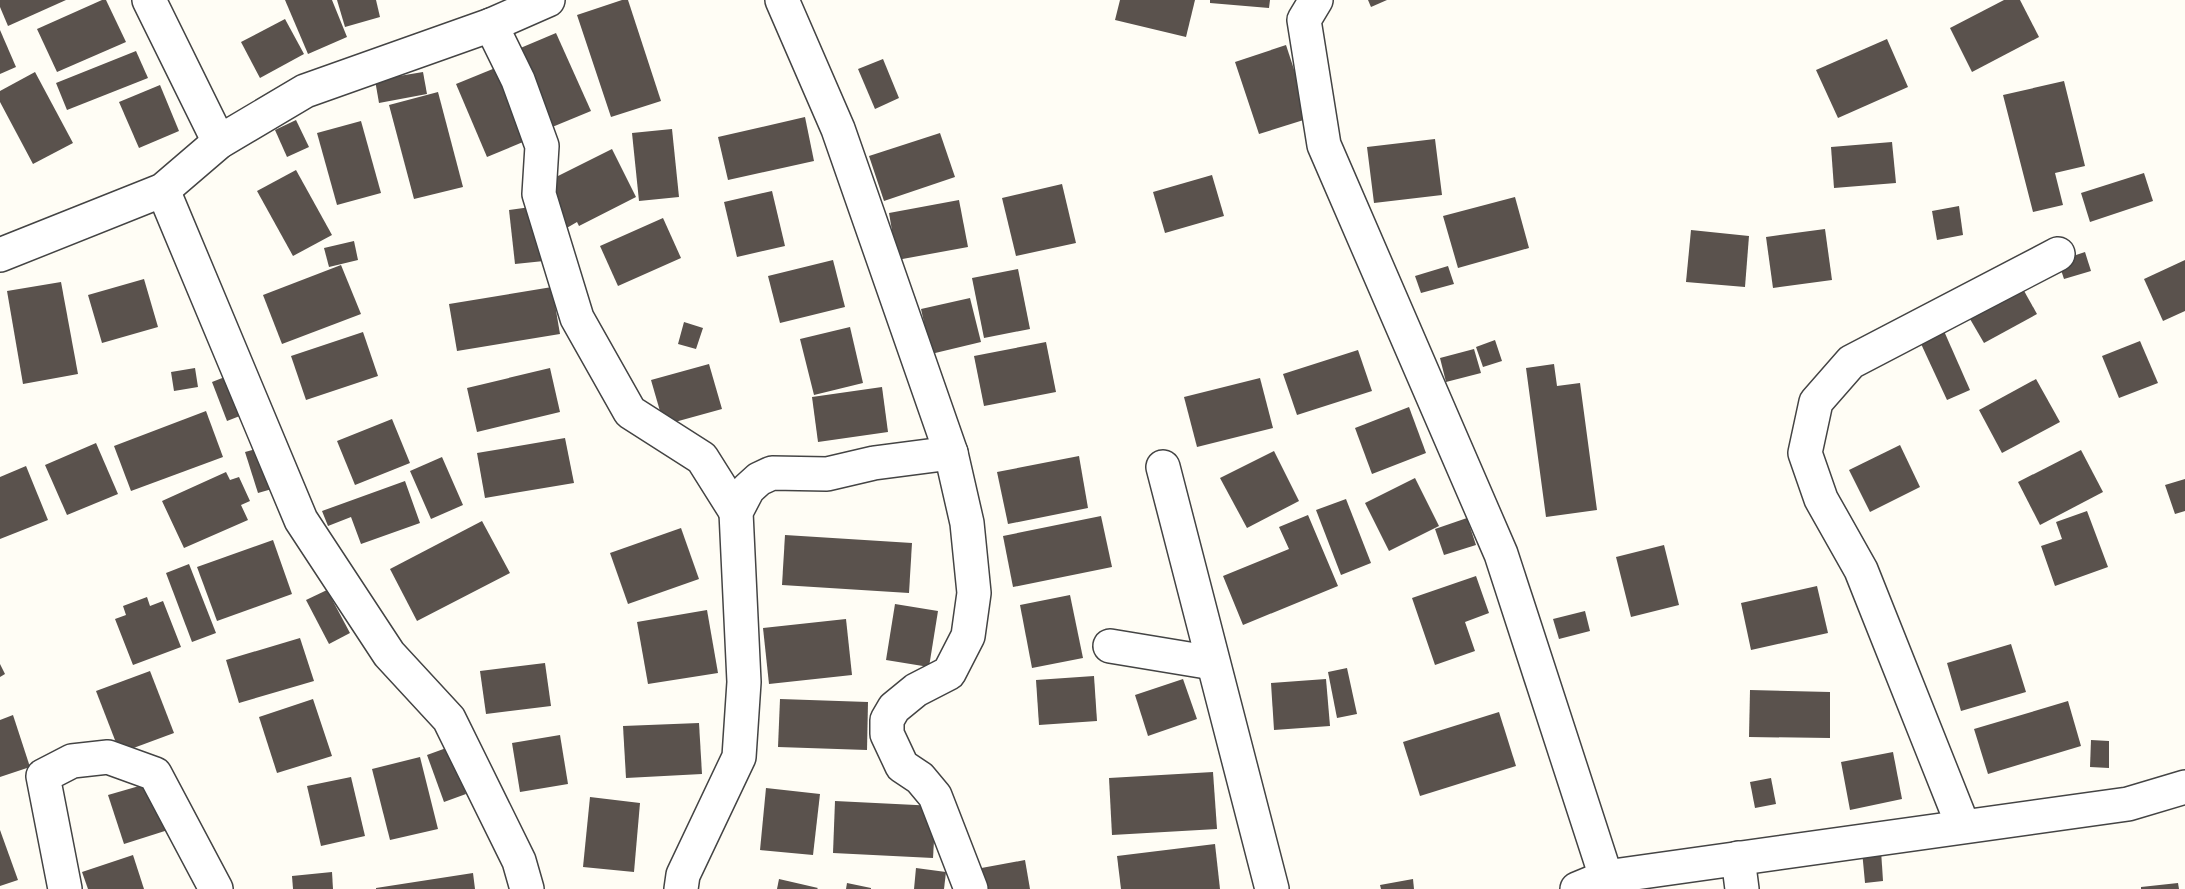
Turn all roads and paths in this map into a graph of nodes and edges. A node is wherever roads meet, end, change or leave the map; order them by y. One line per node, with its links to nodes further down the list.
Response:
1 (148, 0): 6 (street)
2 (548, 0): 5 (street)
3 (782, 0): 10 (street)
4 (1316, 0): 18 (street)
5 (491, 25): 6 (street); 12 (street)
6 (219, 142): 7 (street)
7 (163, 190): 9 (street); 21 (street)
8 (2058, 254): 16 (street)
9 (0, 255)
10 (951, 453): 12 (street); 23 (street)
11 (1163, 467): 14 (street)
12 (736, 512): 22 (street)
13 (1110, 646): 14 (street)
14 (1213, 663): 24 (street)
15 (2185, 787): 16 (street)
16 (1963, 826): 17 (street)
17 (1740, 873): 18 (street)
18 (1592, 883)
19 (65, 889): 20 (street)
20 (216, 889)
21 (527, 889)
22 (681, 889)
23 (970, 889)
24 (1272, 889)

